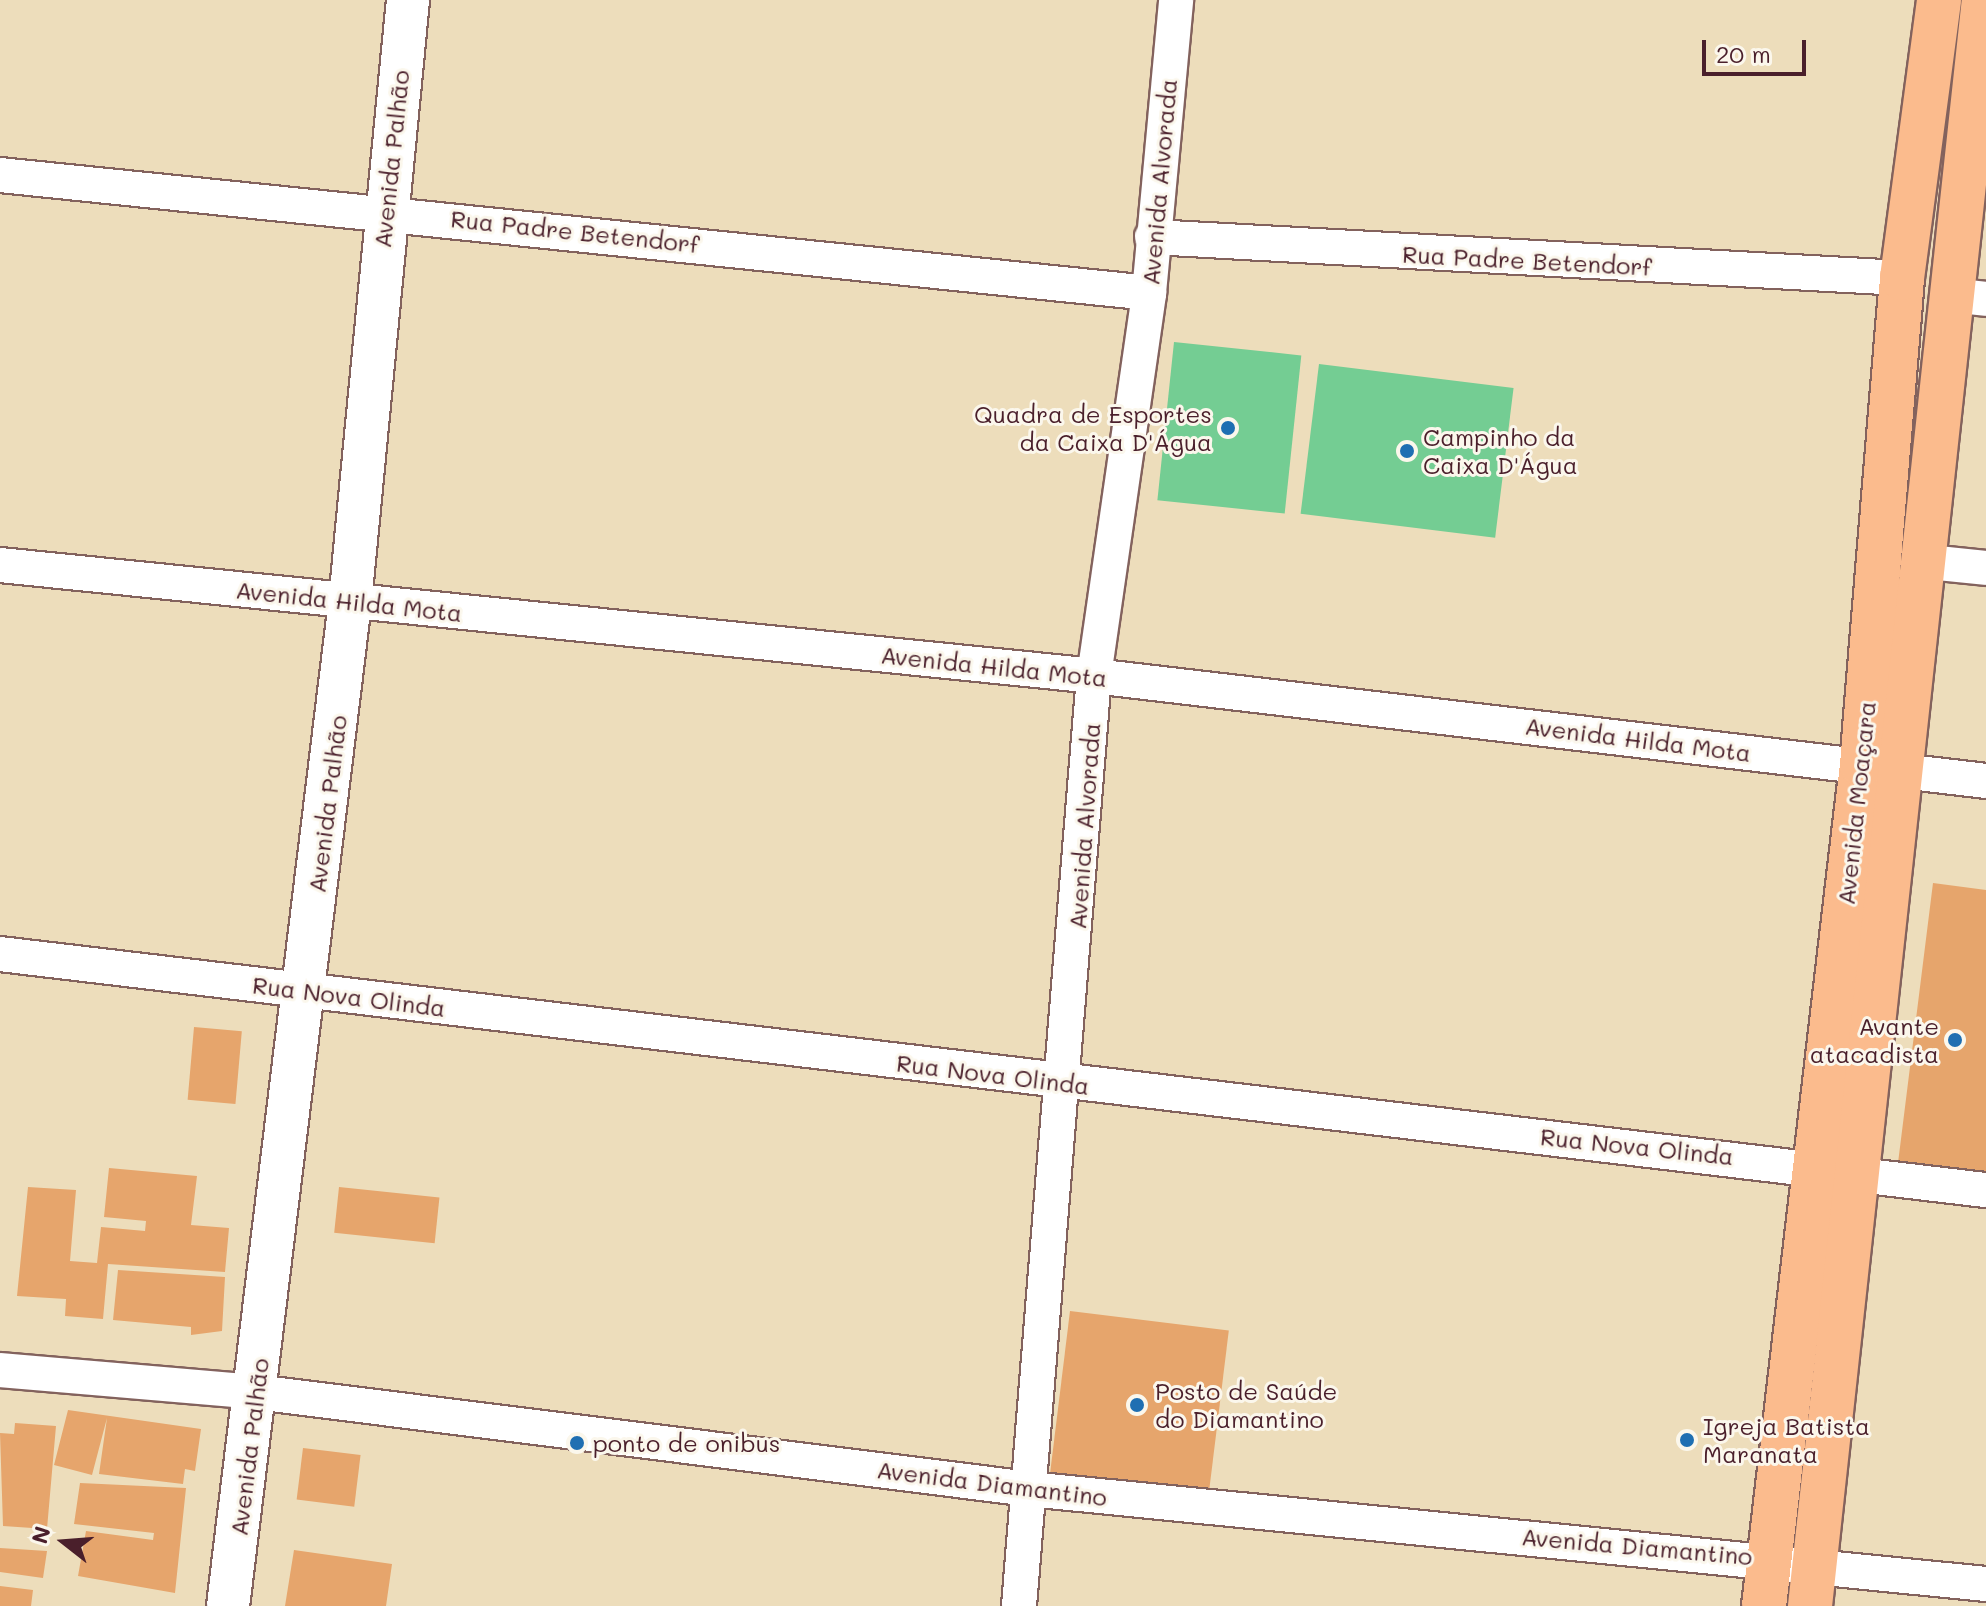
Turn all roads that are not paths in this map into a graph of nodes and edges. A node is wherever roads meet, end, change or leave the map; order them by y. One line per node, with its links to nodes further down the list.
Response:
1 (408, 0): 6 (street, Avenida Palhão)
2 (1176, 0): 7 (street, Avenida Alvorada)
3 (1939, 0): 8 (main road, Avenida Moaçara)
4 (1984, 0): 10 (main road, Avenida Moaçara)
5 (0, 175): 6 (street, Rua Padre Betendorf)
6 (385, 210): 9 (street, Rua Padre Betendorf); 14 (street, Avenida Palhão)
7 (1152, 237): 8 (street, Rua Padre Betendorf); 9 (street, Avenida Alvorada)
8 (1902, 278): 16 (main road, Avenida Moaçara)
9 (1149, 293): 15 (street, Avenida Alvorada)
10 (1968, 297): 11 (main road, Avenida Moaçara)
11 (1928, 562): 13 (street); 16 (main road, Avenida Moaçara)
12 (0, 565): 14 (street, Avenida Hilda Mota)
13 (1986, 568)
14 (350, 602): 15 (street, Avenida Hilda Mota); 19 (street, Avenida Palhão)
15 (1094, 676): 16 (street, Avenida Hilda Mota); 20 (street, Avenida Alvorada)
16 (1882, 768): 17 (street, Avenida Hilda Mota); 21 (main road, Avenida Moaçara); 22 (main road, Avenida Moaçara)
17 (1986, 781)
18 (0, 954): 19 (street, Rua Nova Olinda)
19 (305, 991): 20 (street, Rua Nova Olinda); 25 (street, Avenida Palhão)
20 (1066, 1083): 21 (street, Rua Nova Olinda); 26 (street, Avenida Alvorada)
21 (1813, 1166): 22 (street, Rua Nova Olinda); 27 (main road, Avenida Moaçara)
22 (1856, 1171): 23 (street, Rua Nova Olinda); 29 (main road, Avenida Moaçara)
23 (1986, 1190)
24 (0, 1370): 25 (street, Avenida Diamantino)
25 (256, 1392): 26 (street, Avenida Diamantino); 30 (street, Avenida Palhão)
26 (1029, 1489): 27 (street, Avenida Diamantino); 31 (street, Avenida Alvorada)
27 (1769, 1558): 29 (street, Avenida Diamantino); 32 (main road, Avenida Moaçara)
28 (1986, 1584): 29 (street, Avenida Diamantino)
29 (1812, 1585)
30 (228, 1606)
31 (1019, 1606)
32 (1764, 1606)

